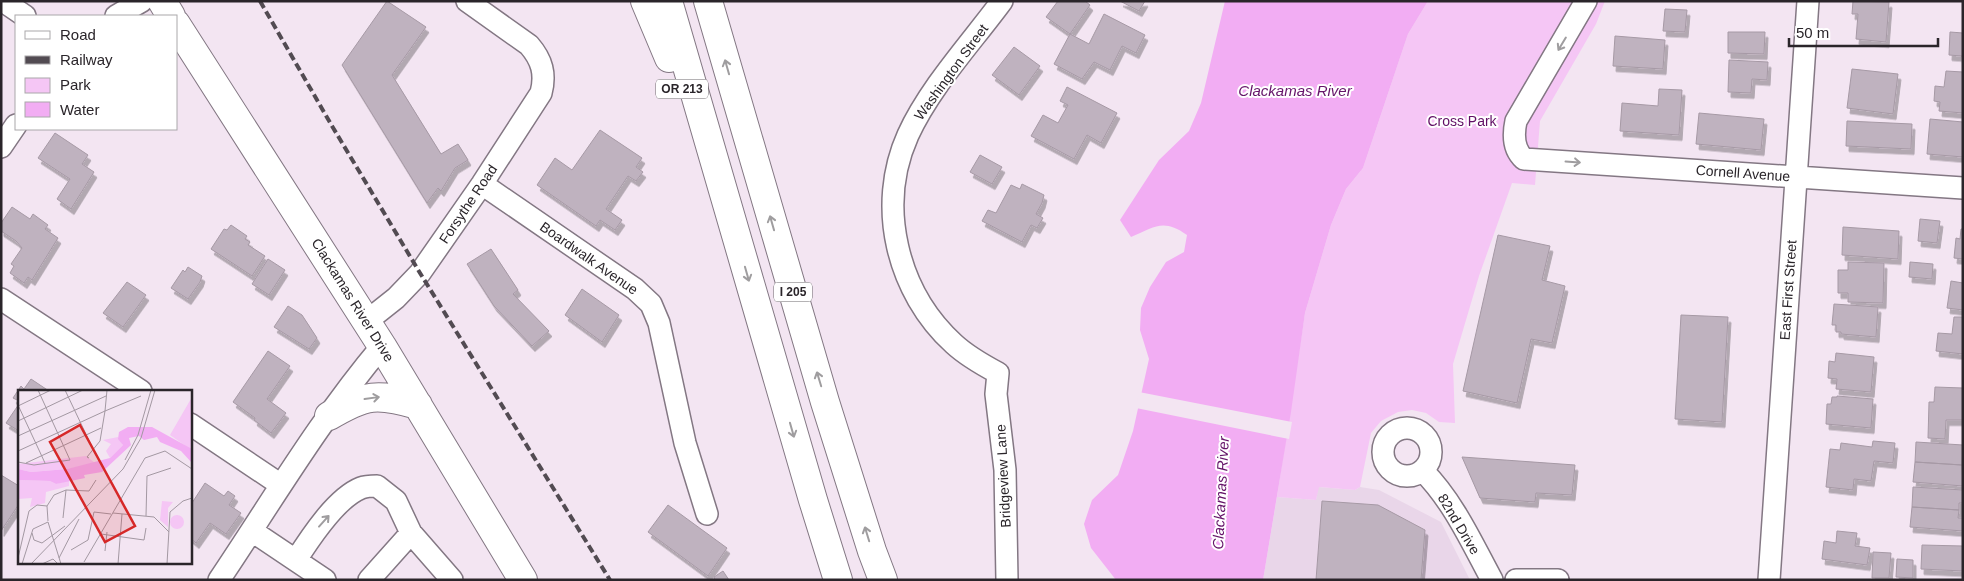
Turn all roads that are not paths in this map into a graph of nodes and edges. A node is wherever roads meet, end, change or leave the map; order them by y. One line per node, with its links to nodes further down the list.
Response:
1 (3, 1): 11 (street)
2 (142, 1): 12 (street)
3 (162, 1): 13 (main road)
4 (467, 1): 19 (street, Forsythe Road)
5 (645, 1): 17 (main road, OR 213)
6 (668, 1): 17 (main road, I 205)
7 (708, 1): 41 (main road, I 205, one-way to 7)
8 (1002, 1): 24 (street, Washington Street)
9 (1586, 1): 18 (street, Cornell Avenue, one-way to 18)
10 (1808, 1): 18 (street, East First Street)
11 (24, 15)
12 (118, 15)
13 (170, 15)
14 (178, 27): 22 (main road, Clackamas River Drive)
15 (15, 126): 16 (street)
16 (1, 147)
17 (719, 177): 40 (main road, I 205, one-way to 40)
18 (1796, 177): 20 (street, Cornell Avenue); 46 (street, East First Street)
19 (482, 184): 22 (street, Forsythe Road); 31 (street, Boardwalk Avenue)
20 (1963, 188)
21 (1, 299): 25 (street)
22 (367, 321): 23 (main road, Clackamas River Drive)
23 (382, 346): 26 (main road, Clackamas River Drive); 27 (street)
24 (998, 373): 42 (street, Bridgeview Lane)
25 (139, 390)
26 (418, 405): 27 (main road, one-way to 26); 39 (main road, Clackamas River Drive)
27 (329, 416): 30 (street)
28 (191, 425): 30 (street)
29 (1423, 471): 43 (street, 82nd Drive)
30 (282, 485): 32 (street)
31 (707, 514)
32 (252, 531): 34 (street); 35 (street)
33 (411, 533): 34 (street, one-way to 33); 37 (street); 38 (street)
34 (296, 560): 36 (street)
35 (219, 580)
36 (326, 580)
37 (369, 580)
38 (452, 580)
39 (523, 580)
40 (838, 580)
41 (884, 580)
42 (1007, 580)
43 (1492, 580)
44 (1516, 580): 45 (street)
45 (1558, 580)
46 (1769, 580)

